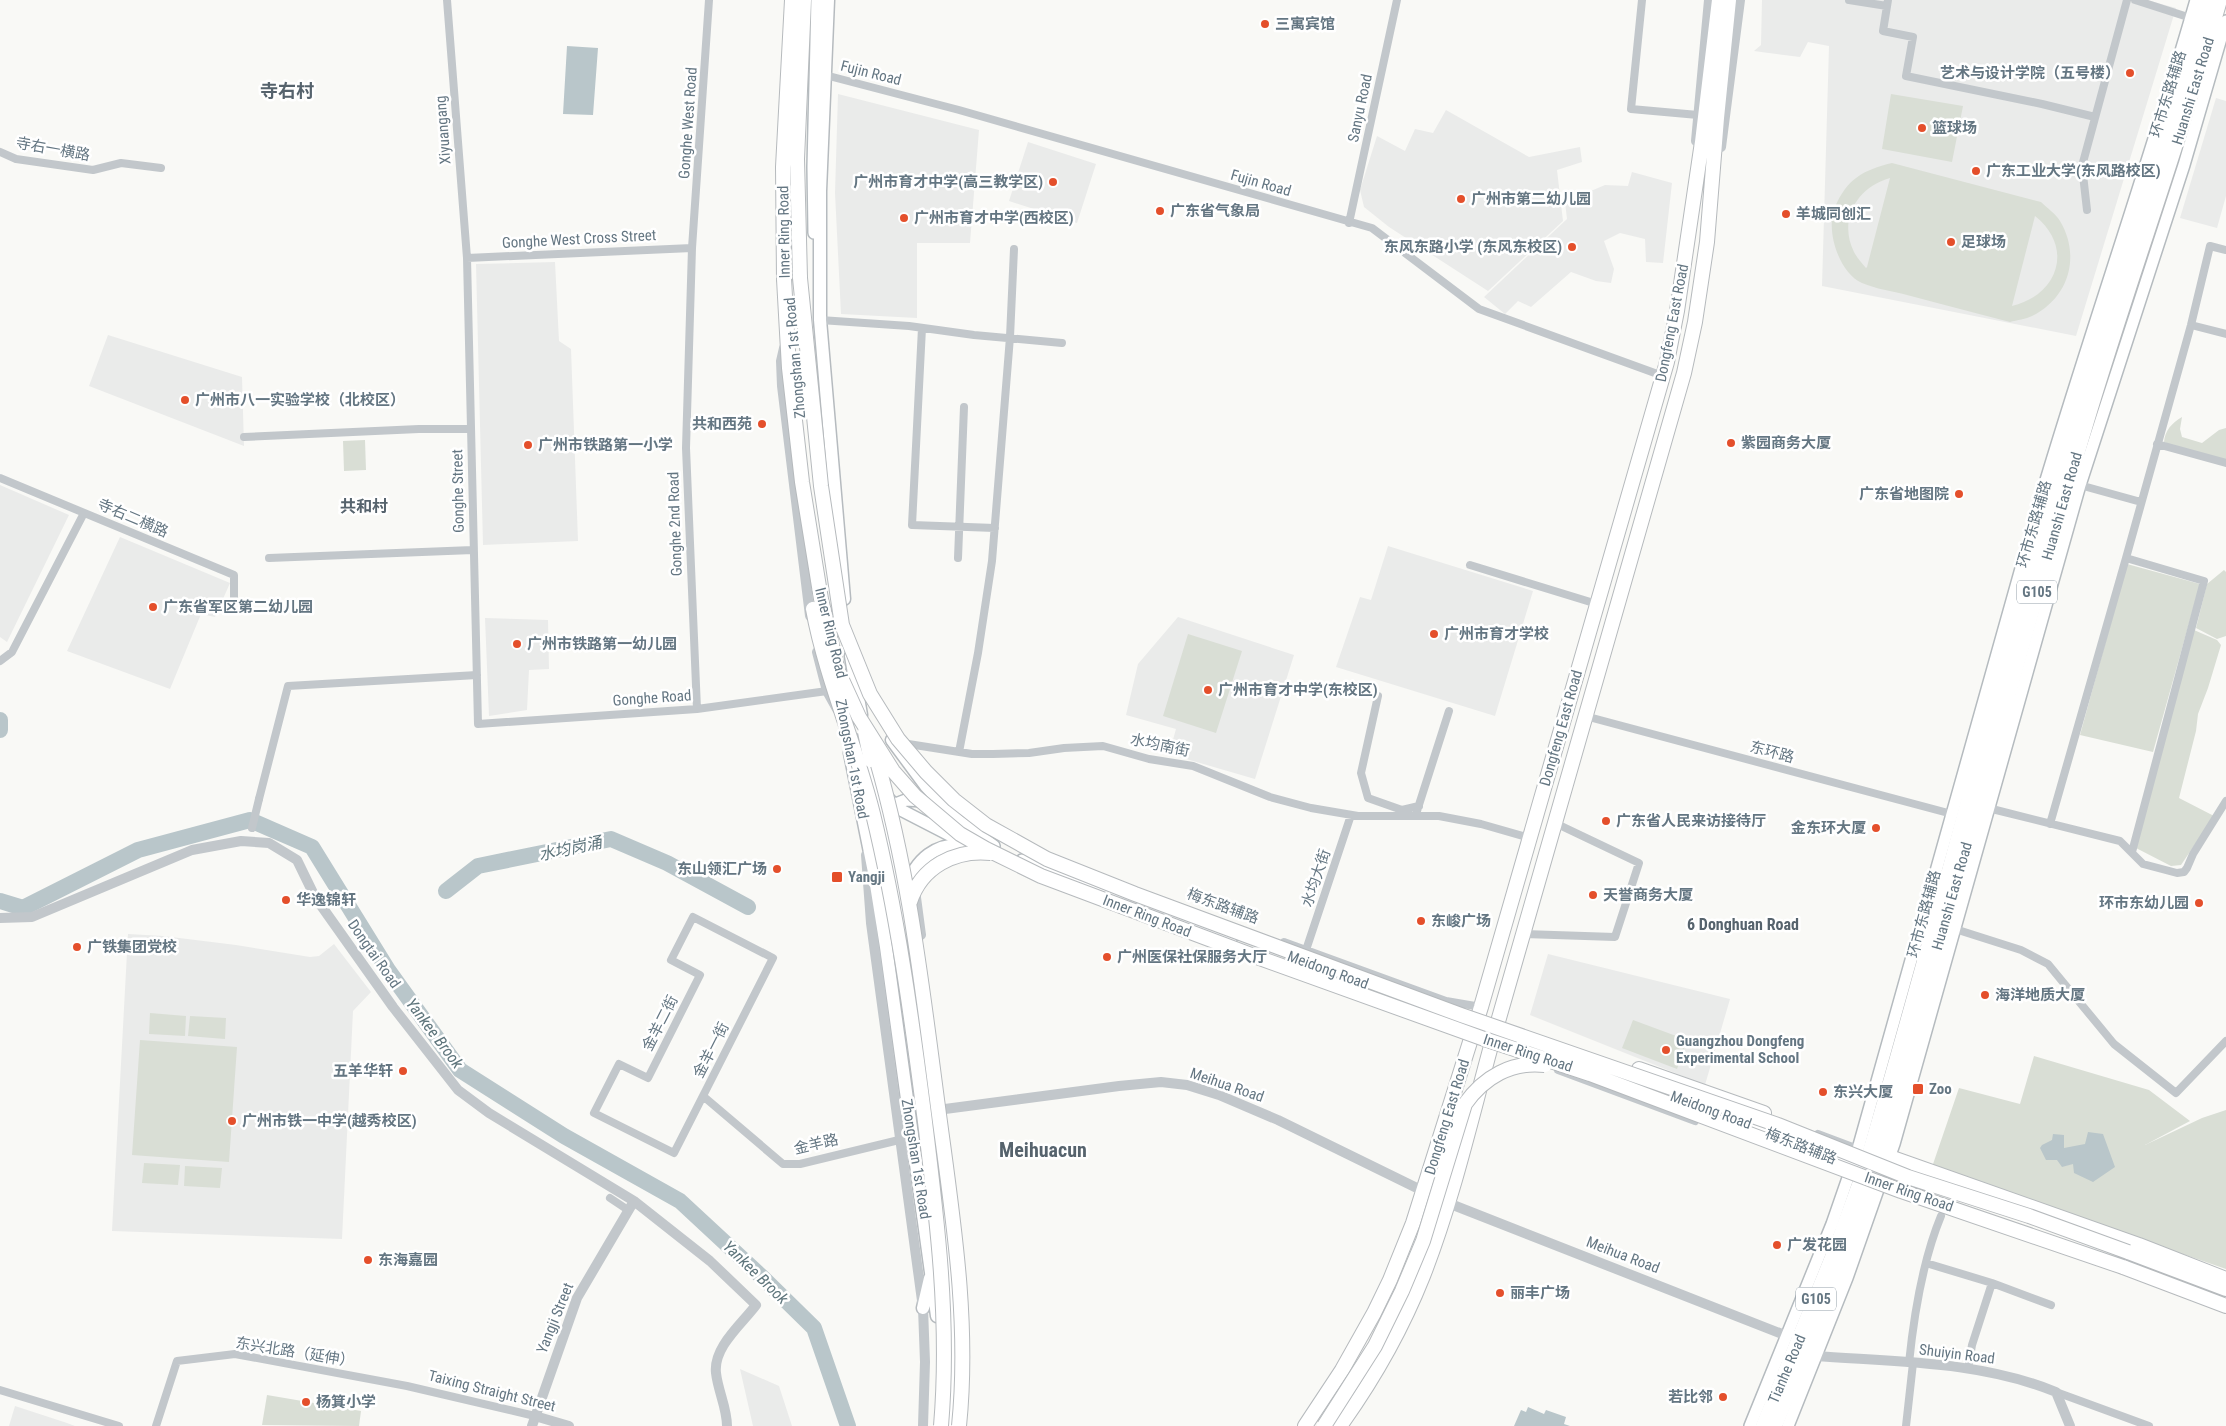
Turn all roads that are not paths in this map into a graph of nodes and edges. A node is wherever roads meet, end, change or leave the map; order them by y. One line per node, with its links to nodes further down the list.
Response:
1 (447, 0): 35 (street, Xiyuangang)
2 (709, 0): 32 (street, Gonghe West Road)
3 (792, 0): 51 (highway, Inner Ring Road, bridge)
4 (797, 0): 38 (main road, Zhongshan 1st Road)
5 (804, 0): 66 (highway, Inner Ring Road, bridge)
6 (817, 0): 36 (main road)
7 (828, 0): 23 (main road, Zhongshan 1st Road)
8 (1397, 0): 31 (street, Sanyu Road)
9 (1642, 0): 24 (street)
10 (1709, 0): 24 (street)
11 (1720, 0): 28 (highway, Dongfeng East Road)
12 (1729, 0): 29 (highway, Dongfeng East Road)
13 (1740, 0): 29 (street)
14 (1849, 0): 20 (street)
15 (2127, 0): 25 (street)
16 (2135, 0): 21 (street)
17 (2196, 0): 21 (main road, 环市东路辅路)
18 (2208, 0): 123 (highway, Huanshi East Road / G105)
19 (2220, 0): 52 (highway, Huanshi East Road / G105)
20 (1887, 3): 25 (street)
21 (2191, 18): 84 (main road, 环市东路辅路)
22 (2226, 21): 52 (main road)
23 (825, 75): 31 (street, Fujin Road); 36 (main road, Zhongshan 1st Road)
24 (1698, 115): 28 (street)
25 (2095, 117): 30 (street)
26 (0, 152): 27 (street, 寺右一横路)
27 (160, 168)
28 (1691, 206): 44 (highway, Dongfeng East Road)
29 (1711, 210): 75 (highway, Dongfeng East Road)
30 (2087, 210)
31 (1349, 223): 44 (street, Fujin Road)
32 (692, 248): 35 (street, Gonghe West Cross Street); 73 (street, Gonghe 2nd Road)
33 (1014, 249): 42 (street)
34 (2226, 250): 39 (street)
35 (467, 258): 46 (street, Gonghe Street)
36 (820, 290): 37 (main road, Zhongshan 1st Road)
37 (820, 320): 40 (street); 70 (main road, Zhongshan 1st Road)
38 (791, 323): 56 (main road, Zhongshan 1st Road); 63 (street)
39 (2191, 326): 41 (street); 48 (street)
40 (922, 328): 42 (street); 55 (street)
41 (2226, 334)
42 (1010, 337): 43 (street); 57 (street)
43 (1062, 342)
44 (1663, 376): 65 (highway, Dongfeng East Road)
45 (964, 406): 55 (street)
46 (471, 429): 47 (street); 58 (street, Gonghe Street)
47 (244, 437)
48 (2156, 444): 49 (street); 53 (street)
49 (2226, 463)
50 (0, 478): 54 (street, 寺右二横路)
51 (802, 482): 106 (highway, bridge); 117 (highway, Inner Ring Road, bridge)
52 (2075, 483): 53 (street); 82 (highway, Huanshi East Road / G105)
53 (2141, 502): 61 (street)
54 (84, 513): 64 (street, 寺右二横路); 68 (street)
55 (959, 526): 57 (street); 60 (street)
56 (811, 528): 63 (street); 67 (main road, Zhongshan 1st Road)
57 (995, 528): 79 (street)
58 (473, 550): 59 (street); 69 (street, Gonghe Street)
59 (269, 558)
60 (958, 558)
61 (2126, 558): 89 (street); 94 (street)
62 (1470, 565): 65 (street)
63 (803, 570): 71 (street)
64 (234, 599)
65 (1597, 604): 91 (highway, Dongfeng East Road)
66 (842, 625): 96 (highway, Inner Ring Road, bridge); 157 (highway, bridge)
67 (833, 658): 76 (main road, Zhongshan 1st Road); 83 (main road)
68 (0, 661)
69 (476, 674): 77 (street, Gonghe Street); 92 (street, bridge)
70 (854, 679): 78 (main road); 83 (main road, Zhongshan 1st Road, bridge)
71 (827, 691): 73 (street, Gonghe Road); 76 (street)
72 (1378, 696): 81 (street)
73 (697, 709): 77 (street, Gonghe Road)
74 (1449, 711): 81 (street)
75 (1585, 716): 84 (street, 东环路); 88 (highway, Dongfeng East Road)
76 (844, 718): 90 (main road, Zhongshan 1st Road)
77 (478, 724)
78 (893, 741): 79 (street, 水均南街); 87 (main road)
79 (959, 752): 85 (street, 水均南街)
80 (2226, 801): 94 (street)
81 (1418, 806): 86 (street)
82 (1983, 806): 89 (street); 102 (main road); 124 (highway, Huanshi East Road / G105)
83 (888, 808): 87 (main road, Meidong Road); 90 (main road); 93 (main road, Meidong Road); 97 (main road, Zhongshan 1st Road)
84 (1952, 814): 123 (main road, 环市东路辅路)
85 (1351, 815): 86 (street, 水均南街); 104 (street, 水均大街)
86 (1415, 817): 91 (street, 水均南街)
87 (958, 821): 98 (street, 梅东路辅路); 101 (main road, Meidong Road)
88 (1555, 823): 103 (highway, Dongfeng East Road); 103 (street)
89 (2050, 824): 94 (street)
90 (866, 834): 111 (main road, Zhongshan 1st Road); 119 (street)
91 (1530, 838): 107 (highway, Dongfeng East Road)
92 (249, 842): 100 (street, Dongtai Road); 128 (street, Dongtai Road)
93 (968, 845): 95 (main road); 108 (main road, Meidong Road)
94 (2132, 852)
95 (922, 858): 97 (main road); 114 (street)
96 (1135, 894): 105 (highway, Inner Ring Road, bridge); 106 (highway, bridge)
97 (902, 912): 113 (main road, Zhongshan 1st Road)
98 (1205, 914): 101 (street); 104 (street, 梅东路辅路)
99 (693, 917): 112 (street, 金羊一街); 115 (street, 金羊二街)
100 (0, 918)
101 (1200, 926): 107 (main road, Meidong Road)
102 (1955, 929): 110 (street); 121 (main road)
103 (1523, 934): 109 (highway, Dongfeng East Road)
104 (1306, 950): 107 (street, 梅东路辅路)
105 (1407, 996): 116 (highway, bridge); 135 (highway, Inner Ring Road, bridge)
106 (909, 1000): 155 (highway, bridge)
107 (1481, 1007): 108 (highway, Dongfeng East Road)
108 (1472, 1035): 125 (highway, Dongfeng East Road)
109 (1493, 1037): 123 (main road, Meidong Road); 127 (highway, Dongfeng East Road)
110 (2226, 1041)
111 (902, 1062): 113 (street); 122 (main road, Zhongshan 1st Road)
112 (703, 1096): 115 (street, 金羊一街); 119 (street, 金羊路)
113 (927, 1096): 114 (street); 118 (main road, Zhongshan 1st Road)
114 (945, 1109): 118 (street); 120 (main road); 125 (street, Meihua Road); 136 (street)
115 (594, 1113)
116 (1764, 1113): 123 (street, 梅东路辅路)
117 (1719, 1122): 138 (highway, Inner Ring Road, bridge); 160 (highway, bridge)
118 (932, 1128): 120 (main road, Zhongshan 1st Road); 122 (street)
119 (900, 1140): 139 (street)
120 (935, 1147): 132 (main road, Zhongshan 1st Road)
121 (1890, 1157): 124 (highway); 133 (highway); 141 (main road)
122 (916, 1160): 131 (main road, Zhongshan 1st Road)
123 (1858, 1164): 140 (main road, 环市东路辅路); 163 (highway, Tianhe Road / G105)
124 (1868, 1189): 144 (highway, Tianhe Road / G105)
125 (1423, 1192): 159 (highway, Dongfeng East Road)
126 (610, 1198): 128 (street)
127 (1448, 1203): 140 (street, Meihua Road); 161 (highway, Dongfeng East Road)
128 (631, 1206): 148 (street, Yangji Street); 152 (street, Dongtai Road)
129 (1941, 1216): 130 (street)
130 (1926, 1263): 134 (street); 142 (street)
131 (932, 1269): 139 (main road); 154 (main road, Zhongshan 1st Road)
132 (951, 1276): 136 (main road); 156 (main road, Zhongshan 1st Road)
133 (2226, 1278)
134 (1992, 1282): 137 (street); 143 (street)
135 (2226, 1290)
136 (967, 1300): 158 (street)
137 (2051, 1305)
138 (2226, 1306)
139 (923, 1308): 153 (street)
140 (1787, 1336): 162 (main road, 环市东路辅路)
141 (1815, 1356): 142 (street, Shuiyin Road); 144 (highway); 165 (main road)
142 (1911, 1363): 143 (street, Shuiyin Road); 166 (street)
143 (1968, 1369): 147 (street, Shuiyin Road)
144 (1797, 1374): 164 (highway, Tianhe Road / G105)
145 (407, 1386): 148 (street, Taixing Straight Street); 150 (street, 东兴北路（延伸）)
146 (0, 1390): 149 (street)
147 (2056, 1392): 167 (street); 168 (street)
148 (534, 1421): 151 (street, Taixing Straight Street)
149 (119, 1426)
150 (156, 1426)
151 (568, 1426)
152 (727, 1426)
153 (923, 1426)
154 (936, 1426)
155 (941, 1426)
156 (948, 1426)
157 (958, 1426)
158 (965, 1426)
159 (1305, 1426)
160 (1324, 1426)
161 (1340, 1426)
162 (1750, 1426)
163 (1763, 1426)
164 (1775, 1426)
165 (1788, 1426)
166 (1906, 1426)
167 (2070, 1426)
168 (2149, 1426)

